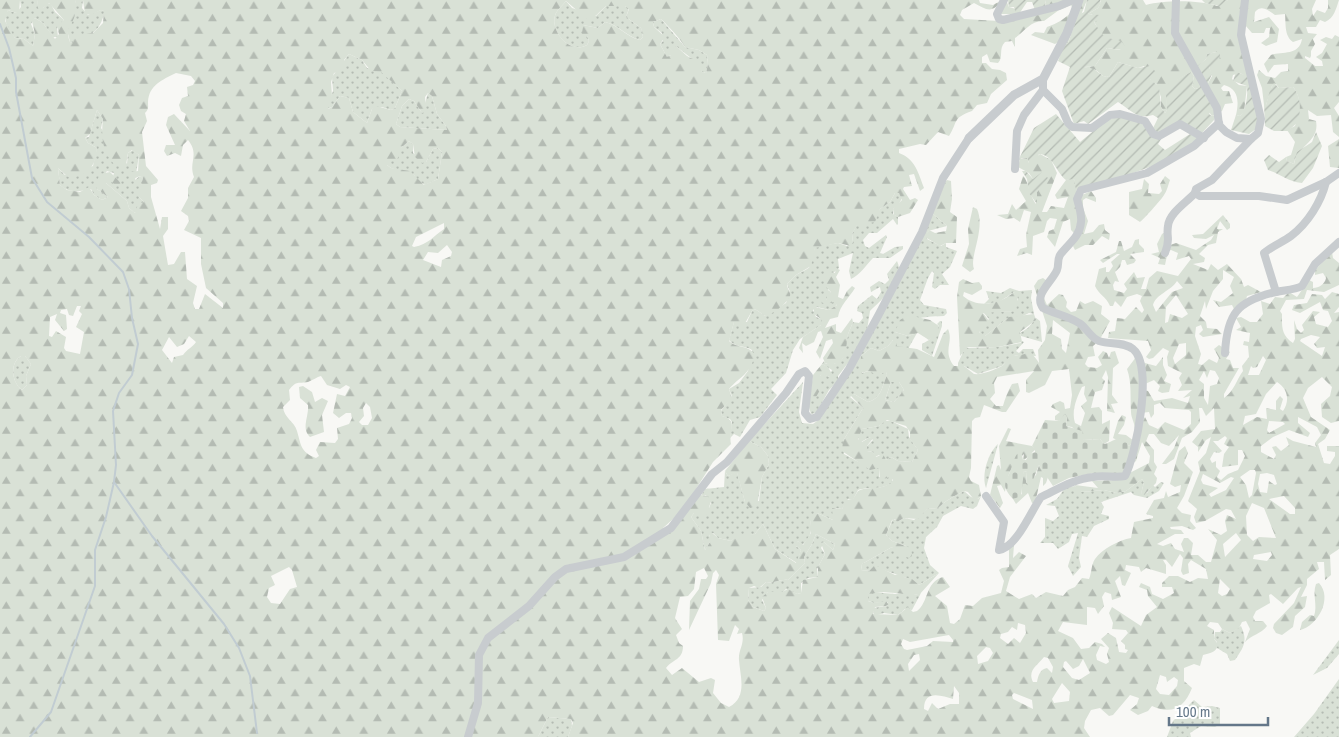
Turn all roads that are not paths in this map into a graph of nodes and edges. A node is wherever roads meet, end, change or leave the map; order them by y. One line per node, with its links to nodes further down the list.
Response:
1 (1004, 0): 2 (street)
2 (1073, 0)
3 (1079, 0): 6 (street)
4 (1176, 0): 8 (street)
5 (1245, 0): 11 (street)
6 (1043, 79): 7 (street); 9 (street)
7 (1043, 90): 10 (street); 12 (street)
8 (1219, 123): 10 (street); 11 (street)
9 (969, 138): 21 (street)
10 (1204, 138): 20 (street)
11 (1251, 139): 15 (street)
12 (1015, 169)
13 (1339, 173): 14 (street)
14 (1326, 182): 15 (street); 18 (street)
15 (1195, 193): 17 (street)
16 (1339, 242): 18 (street)
17 (1165, 252)
18 (1276, 292): 19 (street)
19 (1225, 353)
20 (986, 496)
21 (468, 737)

